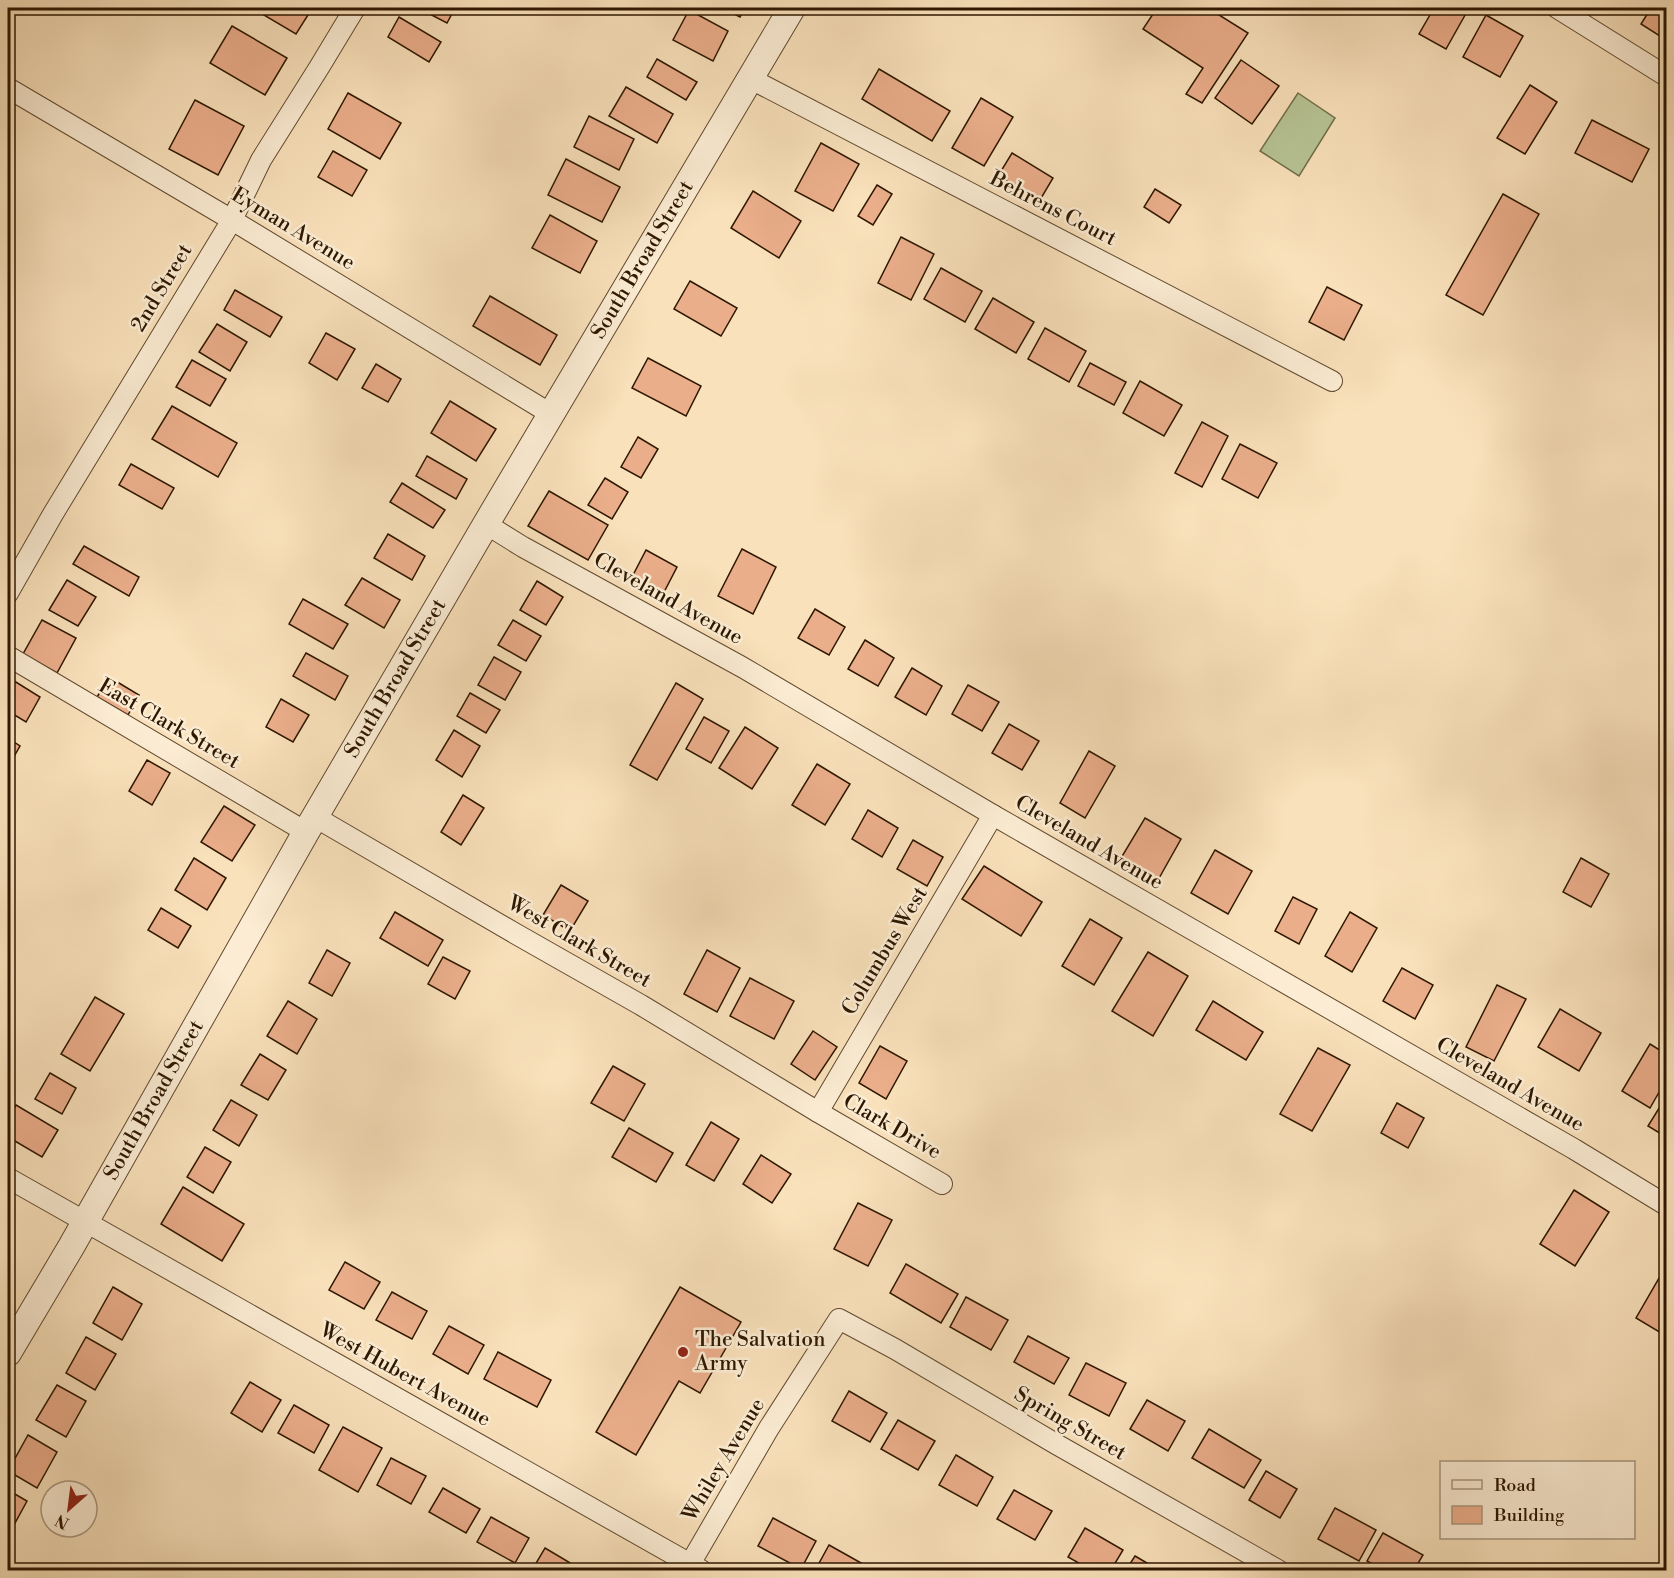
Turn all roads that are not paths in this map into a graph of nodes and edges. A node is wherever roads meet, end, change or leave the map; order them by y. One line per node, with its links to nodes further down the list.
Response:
1 (355, 8): 7 (street, 2nd Street)
2 (792, 8): 5 (street, South Broad Street)
3 (1557, 8): 4 (street)
4 (1666, 76)
5 (751, 79): 8 (street, Behrens Court); 9 (street, South Broad Street)
6 (8, 88): 7 (street, Eyman Avenue)
7 (232, 220): 9 (street, Eyman Avenue); 11 (street, 2nd Street)
8 (1332, 381)
9 (551, 414): 10 (street, South Broad Street)
10 (486, 524): 13 (street, Cleveland Avenue); 14 (street, South Broad Street)
11 (8, 593)
12 (8, 657): 14 (street, East Clark Street)
13 (993, 815): 15 (street, Columbus West); 18 (street, Cleveland Avenue)
14 (310, 825): 15 (street, West Clark Street); 19 (street, South Broad Street)
15 (818, 1112): 17 (street, Clark Drive)
16 (8, 1178): 19 (street, West Hubert Avenue)
17 (942, 1184)
18 (1666, 1205)
19 (85, 1222): 21 (street, South Broad Street); 22 (street, West Hubert Avenue)
20 (839, 1319): 22 (street, Whiley Avenue); 23 (street, Spring Street)
21 (8, 1353)
22 (695, 1567)
23 (1278, 1570)

